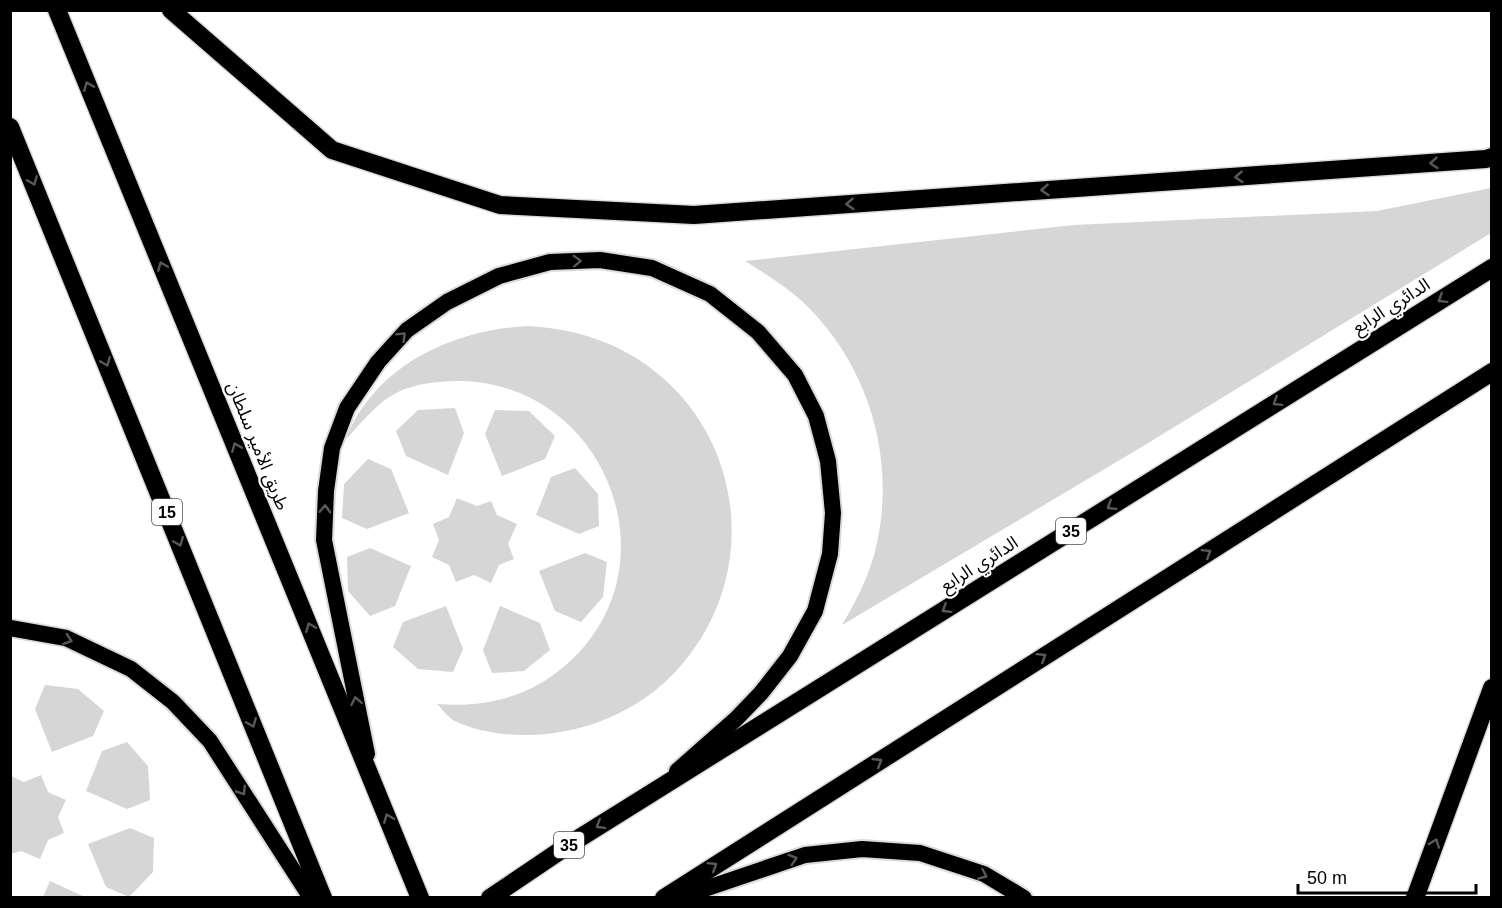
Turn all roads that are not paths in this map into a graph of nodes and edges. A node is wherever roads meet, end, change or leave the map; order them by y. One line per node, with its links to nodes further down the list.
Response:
1 (57, 10): 9 (highway, طريق الأمير سلطان, one-way to 1)
2 (171, 10): 4 (highway, one-way to 2)
3 (10, 127): 12 (highway, 15, one-way to 12)
4 (1491, 157)
5 (1491, 268): 10 (highway, الدائري الرابع / 35, one-way to 10)
6 (1491, 372): 15 (highway, one-way to 6)
7 (10, 628): 11 (highway, one-way to 11)
8 (1491, 688): 18 (highway, one-way to 8)
9 (372, 778): 10 (highway, one-way to 10); 13 (highway, طريق الأمير سلطان, one-way to 9)
10 (650, 795): 14 (highway, الدائري الرابع / 35, one-way to 14)
11 (311, 897)
12 (323, 897)
13 (421, 897)
14 (490, 897)
15 (664, 897)
16 (678, 897): 17 (highway, one-way to 17)
17 (1024, 897)
18 (1415, 897)

